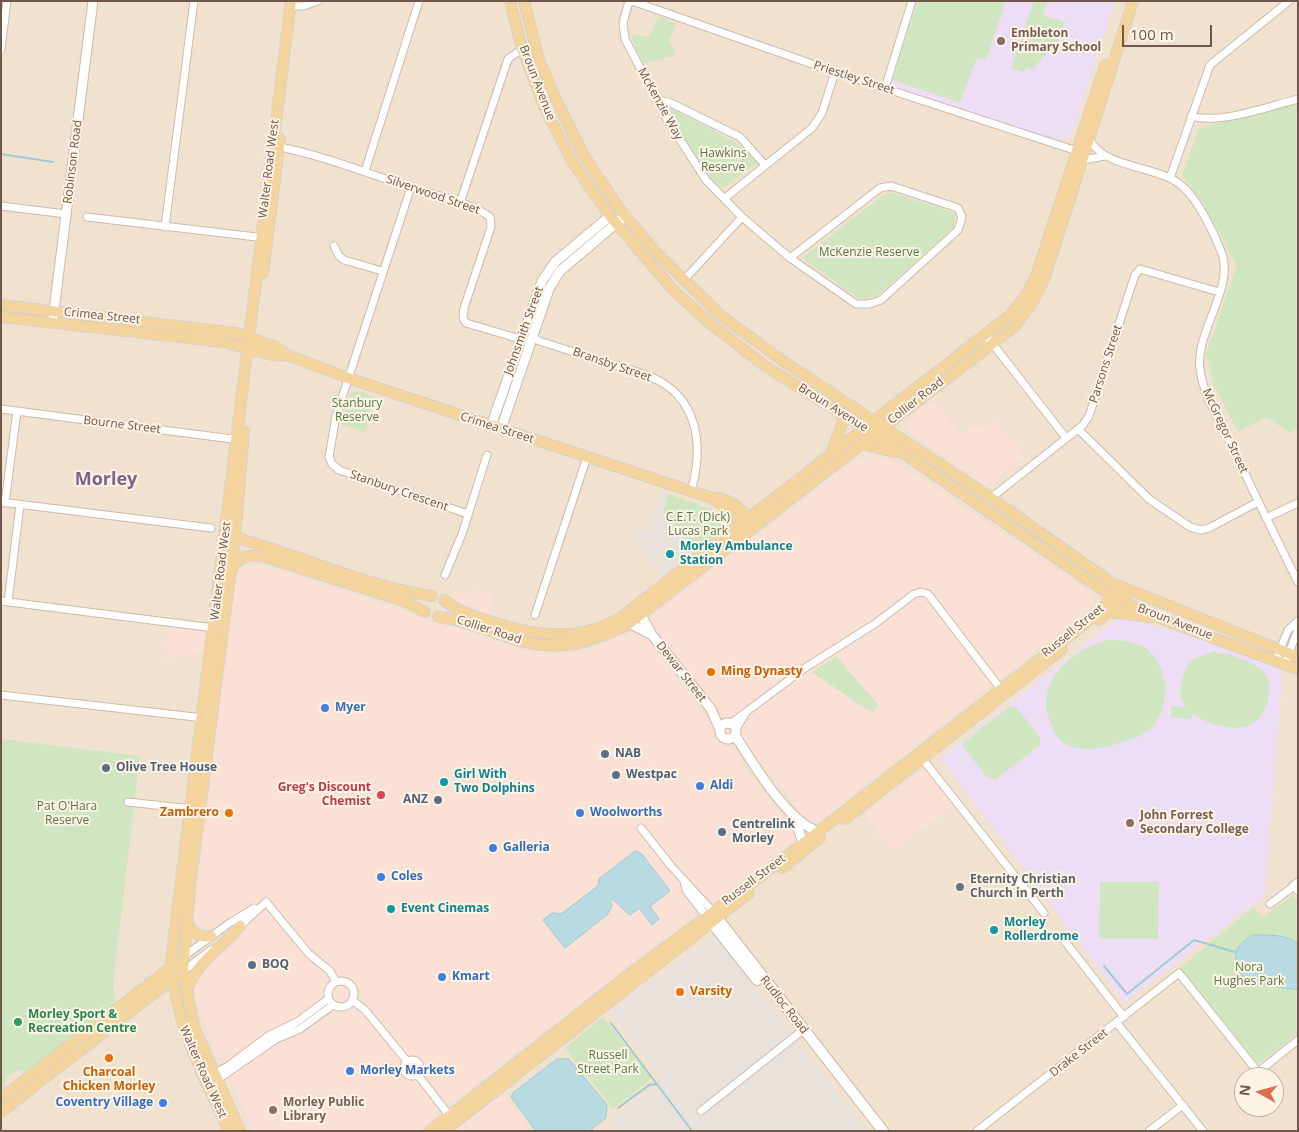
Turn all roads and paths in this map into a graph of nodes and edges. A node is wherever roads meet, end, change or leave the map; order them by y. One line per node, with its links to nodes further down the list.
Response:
1 (93, 1): 35 (street, Robinson Road)
2 (194, 1): 39 (street)
3 (318, 1): 13 (street)
4 (419, 1): 28 (street)
5 (510, 1): 15 (main road, Broun Avenue)
6 (524, 1): 34 (main road, Broun Avenue)
7 (631, 1): 11 (street, Priestley Street); 19 (street, McKenzie Way)
8 (912, 1): 18 (street)
9 (1126, 1): 24 (main road, Collier Road)
10 (1133, 1): 22 (main road, Collier Road)
11 (642, 3): 17 (street, Priestley Street)
12 (1284, 3): 21 (street)
13 (294, 4): 23 (main road, Walter Road West)
14 (5, 5): 16 (street)
15 (522, 49): 32 (street); 38 (main road, Broun Avenue)
16 (1, 50)
17 (834, 72): 18 (street, Priestley Street); 27 (street)
18 (885, 88): 24 (street, Priestley Street)
19 (656, 99): 27 (street); 31 (street, McKenzie Way)
20 (1298, 99): 21 (street)
21 (1191, 116): 29 (street)
22 (1090, 140): 25 (street, McGregor Street); 26 (main road, Collier Road)
23 (276, 146): 28 (street, Silverwood Street); 40 (main road, Walter Road West)
24 (1077, 151): 52 (main road, Collier Road)
25 (1105, 156): 26 (street, McGregor Street); 29 (street, McGregor Street)
26 (1083, 160): 52 (main road, Collier Road)
27 (765, 165): 31 (street)
28 (366, 171): 30 (street, Silverwood Street)
29 (1170, 178): 45 (street, McGregor Street)
30 (410, 187): 32 (street, Silverwood Street); 43 (street)
31 (725, 198): 37 (street, McKenzie Way)
32 (460, 203): 51 (street, Silverwood Street)
33 (1, 206): 35 (street)
34 (623, 212): 38 (street, Johnsmith Street); 44 (main road, Broun Avenue)
35 (66, 214): 47 (street, Robinson Road)
36 (87, 217): 39 (street)
37 (742, 217): 42 (street, McKenzie Way); 44 (street)
38 (613, 219): 50 (street, Johnsmith Street); 51 (street, Johnsmith Street); 58 (main road, Broun Avenue)
39 (165, 226): 40 (street)
40 (264, 238): 53 (main road, Walter Road West)
41 (334, 246): 43 (street)
42 (790, 258): 42 (street, McKenzie Way)
43 (382, 271): 54 (street)
44 (684, 280): 59 (main road, Broun Avenue)
45 (1219, 292): 61 (street, Parsons Street); 74 (street, McGregor Street)
46 (1, 305): 47 (main road, Crimea Street)
47 (54, 311): 49 (street, Robinson Road); 53 (main road, Crimea Street)
48 (1, 316): 49 (main road, Crimea Street)
49 (53, 322): 53 (main road, Crimea Street)
50 (533, 337): 60 (street, Johnsmith Street); 71 (street, Bransby Street)
51 (520, 339): 60 (street, Johnsmith Street)
52 (988, 339): 56 (main road, Collier Road); 59 (main road, Collier Road); 64 (street)
53 (252, 343): 54 (main road, Crimea Street); 65 (main road, Walter Road West)
54 (348, 378): 60 (main road, Crimea Street); 77 (street, Stanbury Crescent)
55 (1, 409): 57 (street, Bourne Street)
56 (905, 409): 59 (main road, Collier Road); 63 (main road)
57 (17, 411): 65 (street, Bourne Street); 73 (street)
58 (842, 414): 62 (main road, Broun Avenue); 69 (main road)
59 (878, 424): 62 (main road, Collier Road); 63 (main road, Broun Avenue)
60 (496, 427): 68 (main road, Crimea Street)
61 (1078, 429): 64 (street, Parsons Street); 74 (street)
62 (869, 431): 66 (main road, Collier Road); 69 (main road, Collier Road); 70 (main road, Broun Avenue)
63 (900, 438): 72 (main road, Broun Avenue)
64 (1066, 438): 72 (street, Parsons Street)
65 (240, 440): 82 (main road, Walter Road West)
66 (862, 444): 70 (main road); 81 (main road, Collier Road)
67 (487, 455): 77 (street)
68 (587, 456): 71 (main road, Crimea Street); 95 (street)
69 (829, 456): 79 (main road, Collier Road)
70 (910, 457): 87 (main road, Broun Avenue)
71 (691, 491): 79 (main road, Crimea Street)
72 (991, 498): 88 (main road, Broun Avenue)
73 (3, 502): 76 (street)
74 (1258, 502): 78 (street, McGregor Street)
75 (1298, 502): 78 (street)
76 (20, 504): 80 (street); 92 (street)
77 (468, 514): 85 (street)
78 (1266, 518): 86 (street, McGregor Street)
79 (745, 520): 81 (main road, Crimea Street); 98 (main road, Collier Road)
80 (210, 528)
81 (753, 530): 96 (main road, Collier Road)
82 (230, 540): 83 (main road); 84 (main road, Walter Road West); 89 (main road); 101 (main road, Walter Road West)
83 (262, 556): 84 (main road); 93 (main road)
84 (231, 572): 109 (main road, Walter Road West)
85 (445, 575)
86 (1298, 582)
87 (1096, 587): 90 (main road, Broun Avenue); 94 (main road)
88 (1124, 589): 90 (main road, Russell Street); 103 (main road, Broun Avenue)
89 (432, 596): 91 (main road); 93 (main road)
90 (1116, 598): 94 (main road, Russell Street); 99 (main road, Broun Avenue)
91 (444, 600): 97 (main road); 98 (main road, Collier Road)
92 (5, 602): 101 (street)
93 (425, 612): 97 (main road)
94 (1104, 612): 99 (main road); 106 (main road, Russell Street)
95 (535, 615)
96 (641, 616): 98 (main road, Collier Road); 102 (street, Dewar Street)
97 (438, 617): 98 (main road, Collier Road)
98 (627, 619): 102 (street, Dewar Street)
99 (1162, 619): 104 (main road, Broun Avenue)
100 (1298, 621): 103 (street)
101 (214, 628): 109 (main road, Walter Road West)
102 (652, 635): 108 (street, Dewar Street)
103 (1289, 653): 104 (street)
104 (1280, 662): 105 (main road, Broun Avenue)
105 (1298, 669)
106 (1003, 691): 110 (street); 111 (main road, Russell Street)
107 (1, 695): 109 (street)
108 (710, 709): 110 (street, Dewar Street); 110 (street, Dewar Street)
109 (207, 718): 113 (main road, Walter Road West)
110 (731, 730): 114 (street, Dewar Street)
111 (920, 756): 116 (main road, Russell Street); 121 (street)
112 (128, 802): 113 (street)
113 (194, 810): 123 (main road, Walter Road West); 128 (main road, Walter Road West)
114 (795, 819): 116 (street, Dewar Street); 117 (street, Dewar Street)
115 (641, 828): 122 (street, Rudloc Road)
116 (815, 837): 117 (main road, Russell Street); 122 (main road, Russell Street)
117 (803, 844): 122 (main road, Russell Street)
118 (1296, 887): 120 (street)
119 (266, 902): 124 (street); 125 (street); 131 (street)
120 (1270, 904)
121 (1044, 913)
122 (712, 917): 132 (main road, Russell Street); 133 (main road, Russell Street); 141 (main road, Rudloc Road)
123 (186, 920): 125 (main road); 127 (main road, Walter Road West)
124 (240, 926): 129 (street); 135 (main road)
125 (211, 936): 127 (street)
126 (1063, 938): 139 (street)
127 (183, 957): 128 (main road); 129 (main road, Walter Road West)
128 (172, 967): 130 (main road, Walter Road West); 144 (main road)
129 (183, 971): 130 (main road); 135 (main road, Walter Road West)
130 (174, 978): 134 (main road); 138 (main road, Walter Road West)
131 (336, 982): 136 (street); 137 (street)
132 (613, 987): 133 (main road); 148 (main road, Russell Street)
133 (624, 991): 148 (main road, Russell Street)
134 (153, 994): 138 (main road); 147 (main road)
135 (186, 995): 143 (main road, Walter Road West)
136 (352, 1000): 137 (street); 148 (street)
137 (330, 1002): 143 (street)
138 (177, 1004): 143 (main road, Walter Road West)
139 (1124, 1018): 140 (street, Drake Street); 142 (street, Drake Street)
140 (1117, 1023): 145 (street); 155 (street, Drake Street)
141 (801, 1032): 146 (street); 153 (main road, Rudloc Road); 154 (main road, Rudloc Road)
142 (1298, 1040)
143 (211, 1080): 149 (main road, Walter Road West); 150 (main road, Walter Road West)
144 (1, 1098)
145 (1183, 1105): 156 (street); 157 (street)
146 (701, 1111)
147 (1, 1112)
148 (452, 1119): 151 (main road, Russell Street); 152 (main road, Russell Street)
149 (229, 1131)
150 (240, 1131)
151 (430, 1131)
152 (444, 1131)
153 (874, 1131)
154 (883, 1131)
155 (977, 1131)
156 (1149, 1131)
157 (1203, 1131)

